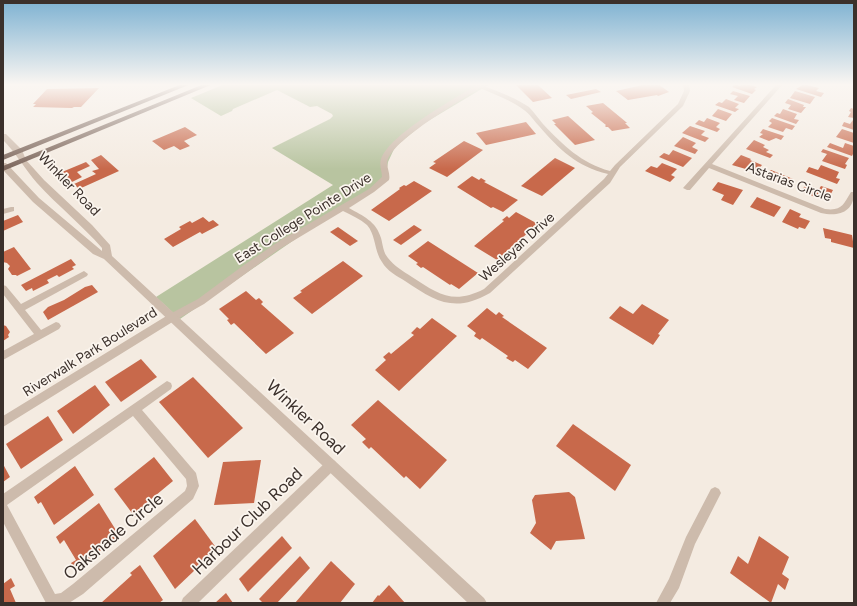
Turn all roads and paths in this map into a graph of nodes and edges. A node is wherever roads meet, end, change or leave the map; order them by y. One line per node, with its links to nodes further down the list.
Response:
1 (118, 112): 8 (main road)
2 (142, 112): 10 (main road)
3 (438, 112): 16 (street, East College Pointe Drive)
4 (531, 112): 13 (street)
5 (674, 112): 13 (street, Wesleyan Drive)
6 (755, 112): 11 (street)
7 (3, 136): 8 (street, Winkler Road)
8 (18, 152): 9 (main road); 10 (street, Winkler Road)
9 (3, 158)
10 (23, 160): 12 (main road); 19 (street, Winkler Road)
11 (707, 165): 14 (street); 15 (street, Astarias Circle)
12 (4, 167): 19 (street, Winkler Road)
13 (611, 173): 16 (street, Wesleyan Drive)
14 (687, 188)
15 (854, 194)
16 (344, 208): 23 (street, East College Pointe Drive)
17 (11, 209): 18 (street)
18 (3, 212)
19 (107, 257): 23 (street, Winkler Road)
20 (84, 274): 22 (street)
21 (3, 288): 22 (street)
22 (19, 309): 25 (street)
23 (171, 318): 29 (street, Riverwalk Park Boulevard); 30 (street, Winkler Road)
24 (56, 326): 25 (street)
25 (40, 335): 26 (street)
26 (3, 356)
27 (167, 386): 28 (street)
28 (134, 408): 32 (street); 34 (street, Oakshade Circle)
29 (3, 422)
30 (331, 465): 35 (street, Harbour Club Road); 36 (street, Winkler Road)
31 (715, 493): 37 (street)
32 (3, 501)
33 (3, 510): 34 (street, Oakshade Circle)
34 (64, 601)
35 (188, 603)
36 (480, 603)
37 (663, 603)

